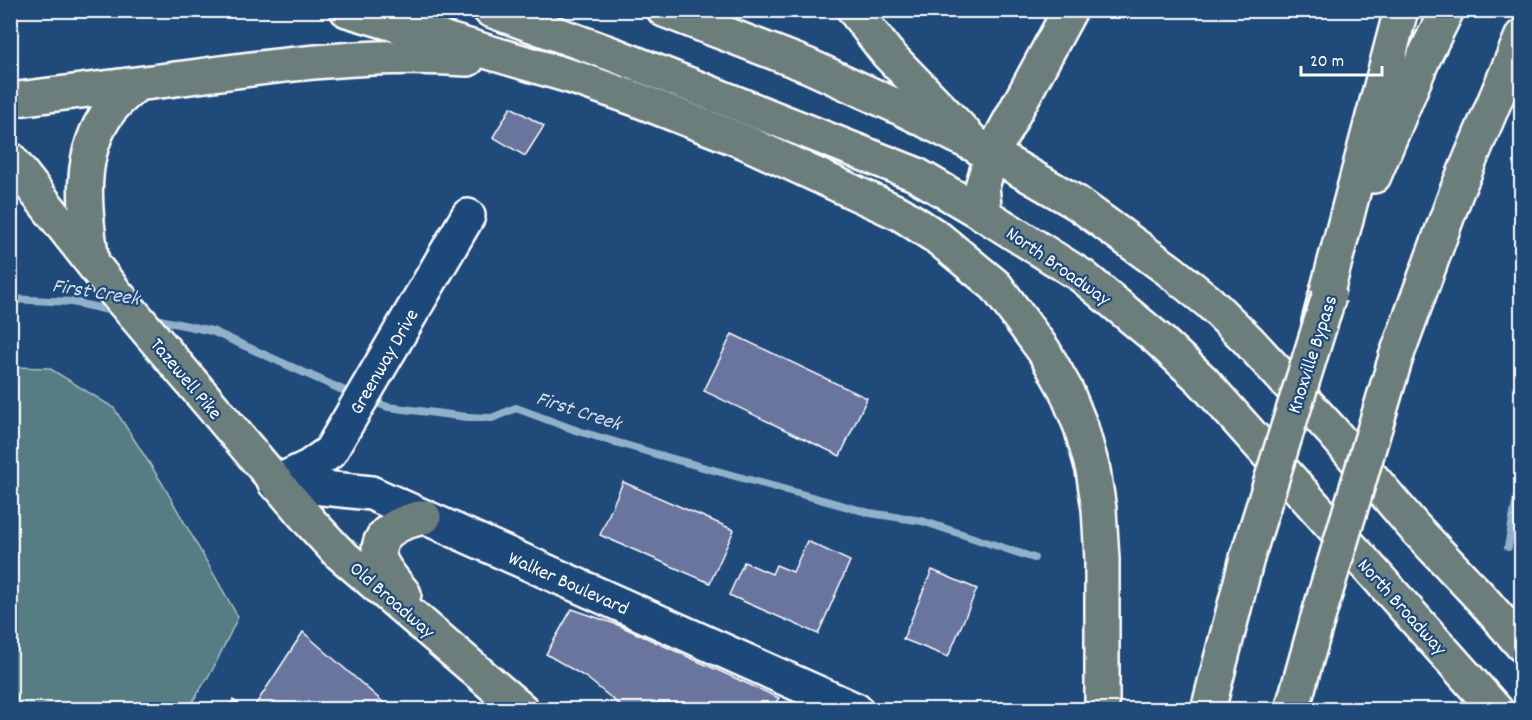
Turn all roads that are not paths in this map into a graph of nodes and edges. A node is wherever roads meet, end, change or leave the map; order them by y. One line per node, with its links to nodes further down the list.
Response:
1 (347, 10): 10 (main road)
2 (490, 10): 15 (main road, North Broadway)
3 (664, 10): 8 (main road)
4 (854, 10): 13 (main road)
5 (1070, 10): 13 (main road)
6 (1401, 10): 18 (main road)
7 (1447, 10): 18 (main road, Knoxville Bypass, bridge)
8 (698, 18): 13 (main road)
9 (1521, 36): 27 (main road, bridge)
10 (523, 63): 11 (main road); 25 (main road)
11 (137, 84): 12 (main road); 17 (main road)
12 (10, 100)
13 (986, 151): 15 (main road); 22 (main road)
14 (10, 159): 17 (main road, Tazewell Pike)
15 (985, 215): 28 (main road, North Broadway)
16 (468, 216): 19 (street, Greenway Drive)
17 (92, 262): 19 (main road, Tazewell Pike)
18 (1310, 356): 26 (main road, Knoxville Bypass, bridge)
19 (275, 483): 20 (street, Walker Boulevard); 21 (main road, Old Broadway)
20 (424, 518): 21 (main road); 24 (street, Walker Boulevard)
21 (441, 639): 23 (main road, Old Broadway)
22 (1521, 645)
23 (520, 709)
24 (856, 710)
25 (1102, 710)
26 (1208, 710)
27 (1292, 710)
28 (1496, 710)

